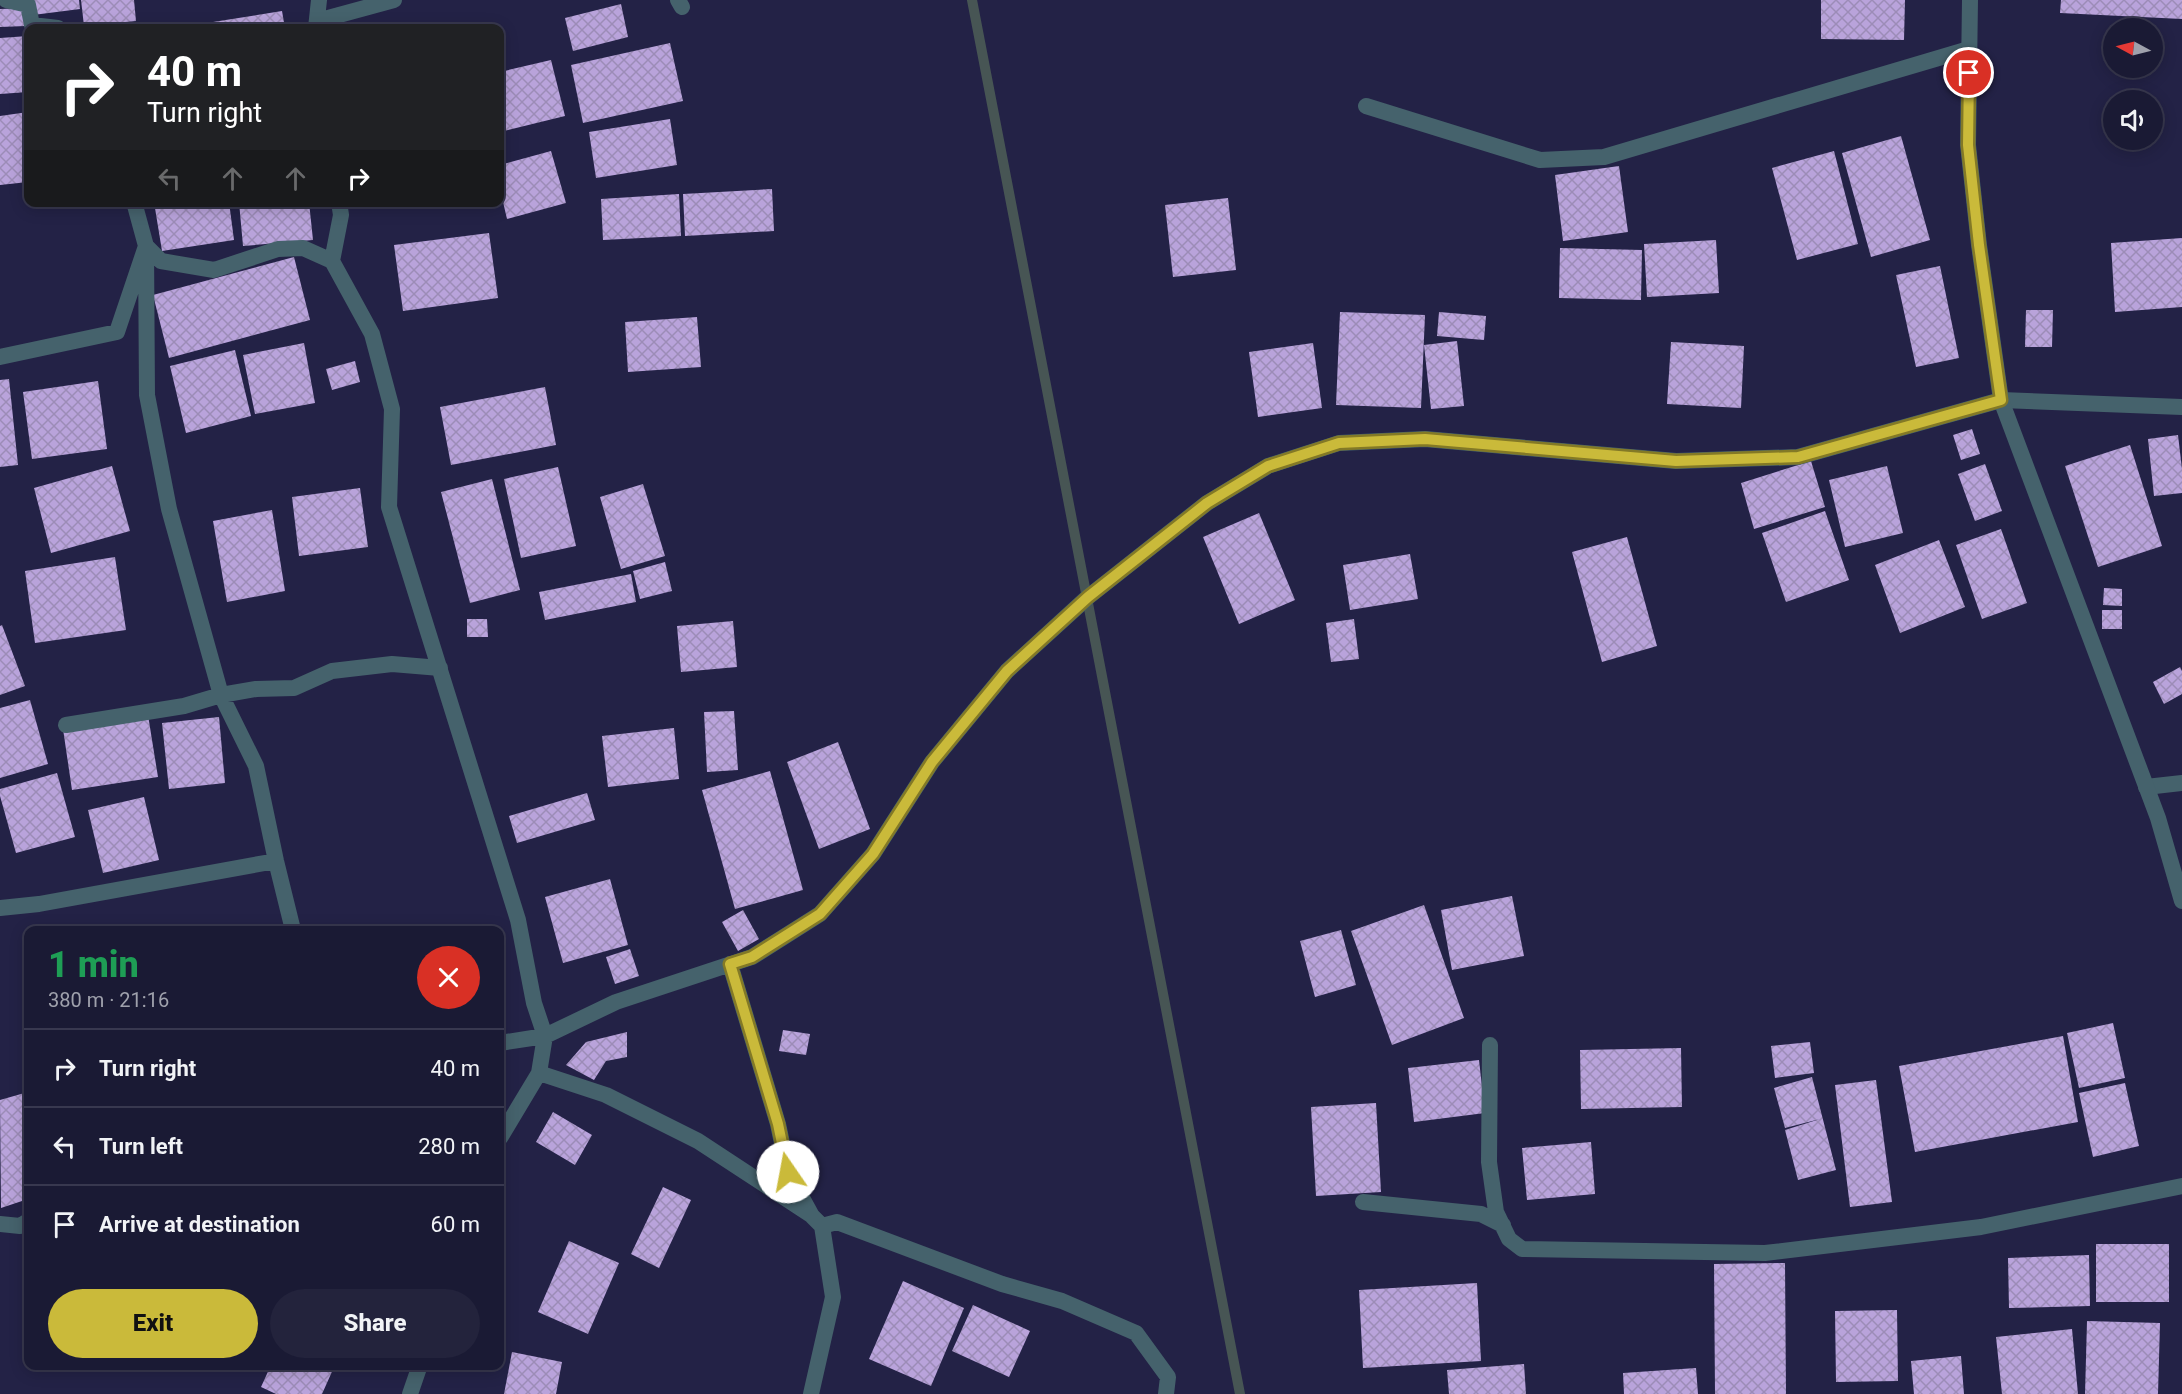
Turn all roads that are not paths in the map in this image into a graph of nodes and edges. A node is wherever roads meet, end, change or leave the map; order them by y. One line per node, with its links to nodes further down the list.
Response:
1 (6, 0): 5 (street)
2 (320, 0): 6 (street)
3 (393, 0): 7 (street)
4 (1970, 0): 8 (street)
5 (32, 24)
6 (317, 24)
7 (320, 24)
8 (1969, 49): 9 (street); 15 (street)
9 (1366, 106)
10 (135, 207): 12 (street)
11 (340, 207): 13 (street)
12 (147, 246): 13 (street); 14 (street); 18 (street)
13 (332, 261): 17 (street)
14 (0, 357)
15 (2001, 400): 16 (street); 21 (street); 26 (street)
16 (2182, 407)
17 (440, 668): 18 (street); 27 (street)
18 (221, 695): 19 (street); 22 (street)
19 (66, 725)
20 (2182, 783): 21 (street)
21 (2146, 787): 23 (street)
22 (276, 861): 24 (street); 25 (street)
23 (2182, 901)
24 (0, 908)
25 (292, 926)
26 (730, 964): 27 (street); 34 (street)
27 (545, 1036): 28 (street); 30 (street)
28 (504, 1042)
29 (1490, 1045): 37 (street)
30 (539, 1073): 31 (street); 34 (street)
31 (504, 1131)
32 (2182, 1186): 37 (street)
33 (1363, 1202): 37 (street)
34 (817, 1221): 40 (street); 41 (street)
35 (0, 1224): 36 (street)
36 (24, 1224)
37 (1503, 1225)
38 (418, 1370): 39 (street)
39 (410, 1394)
40 (811, 1394)
41 (1166, 1394)

